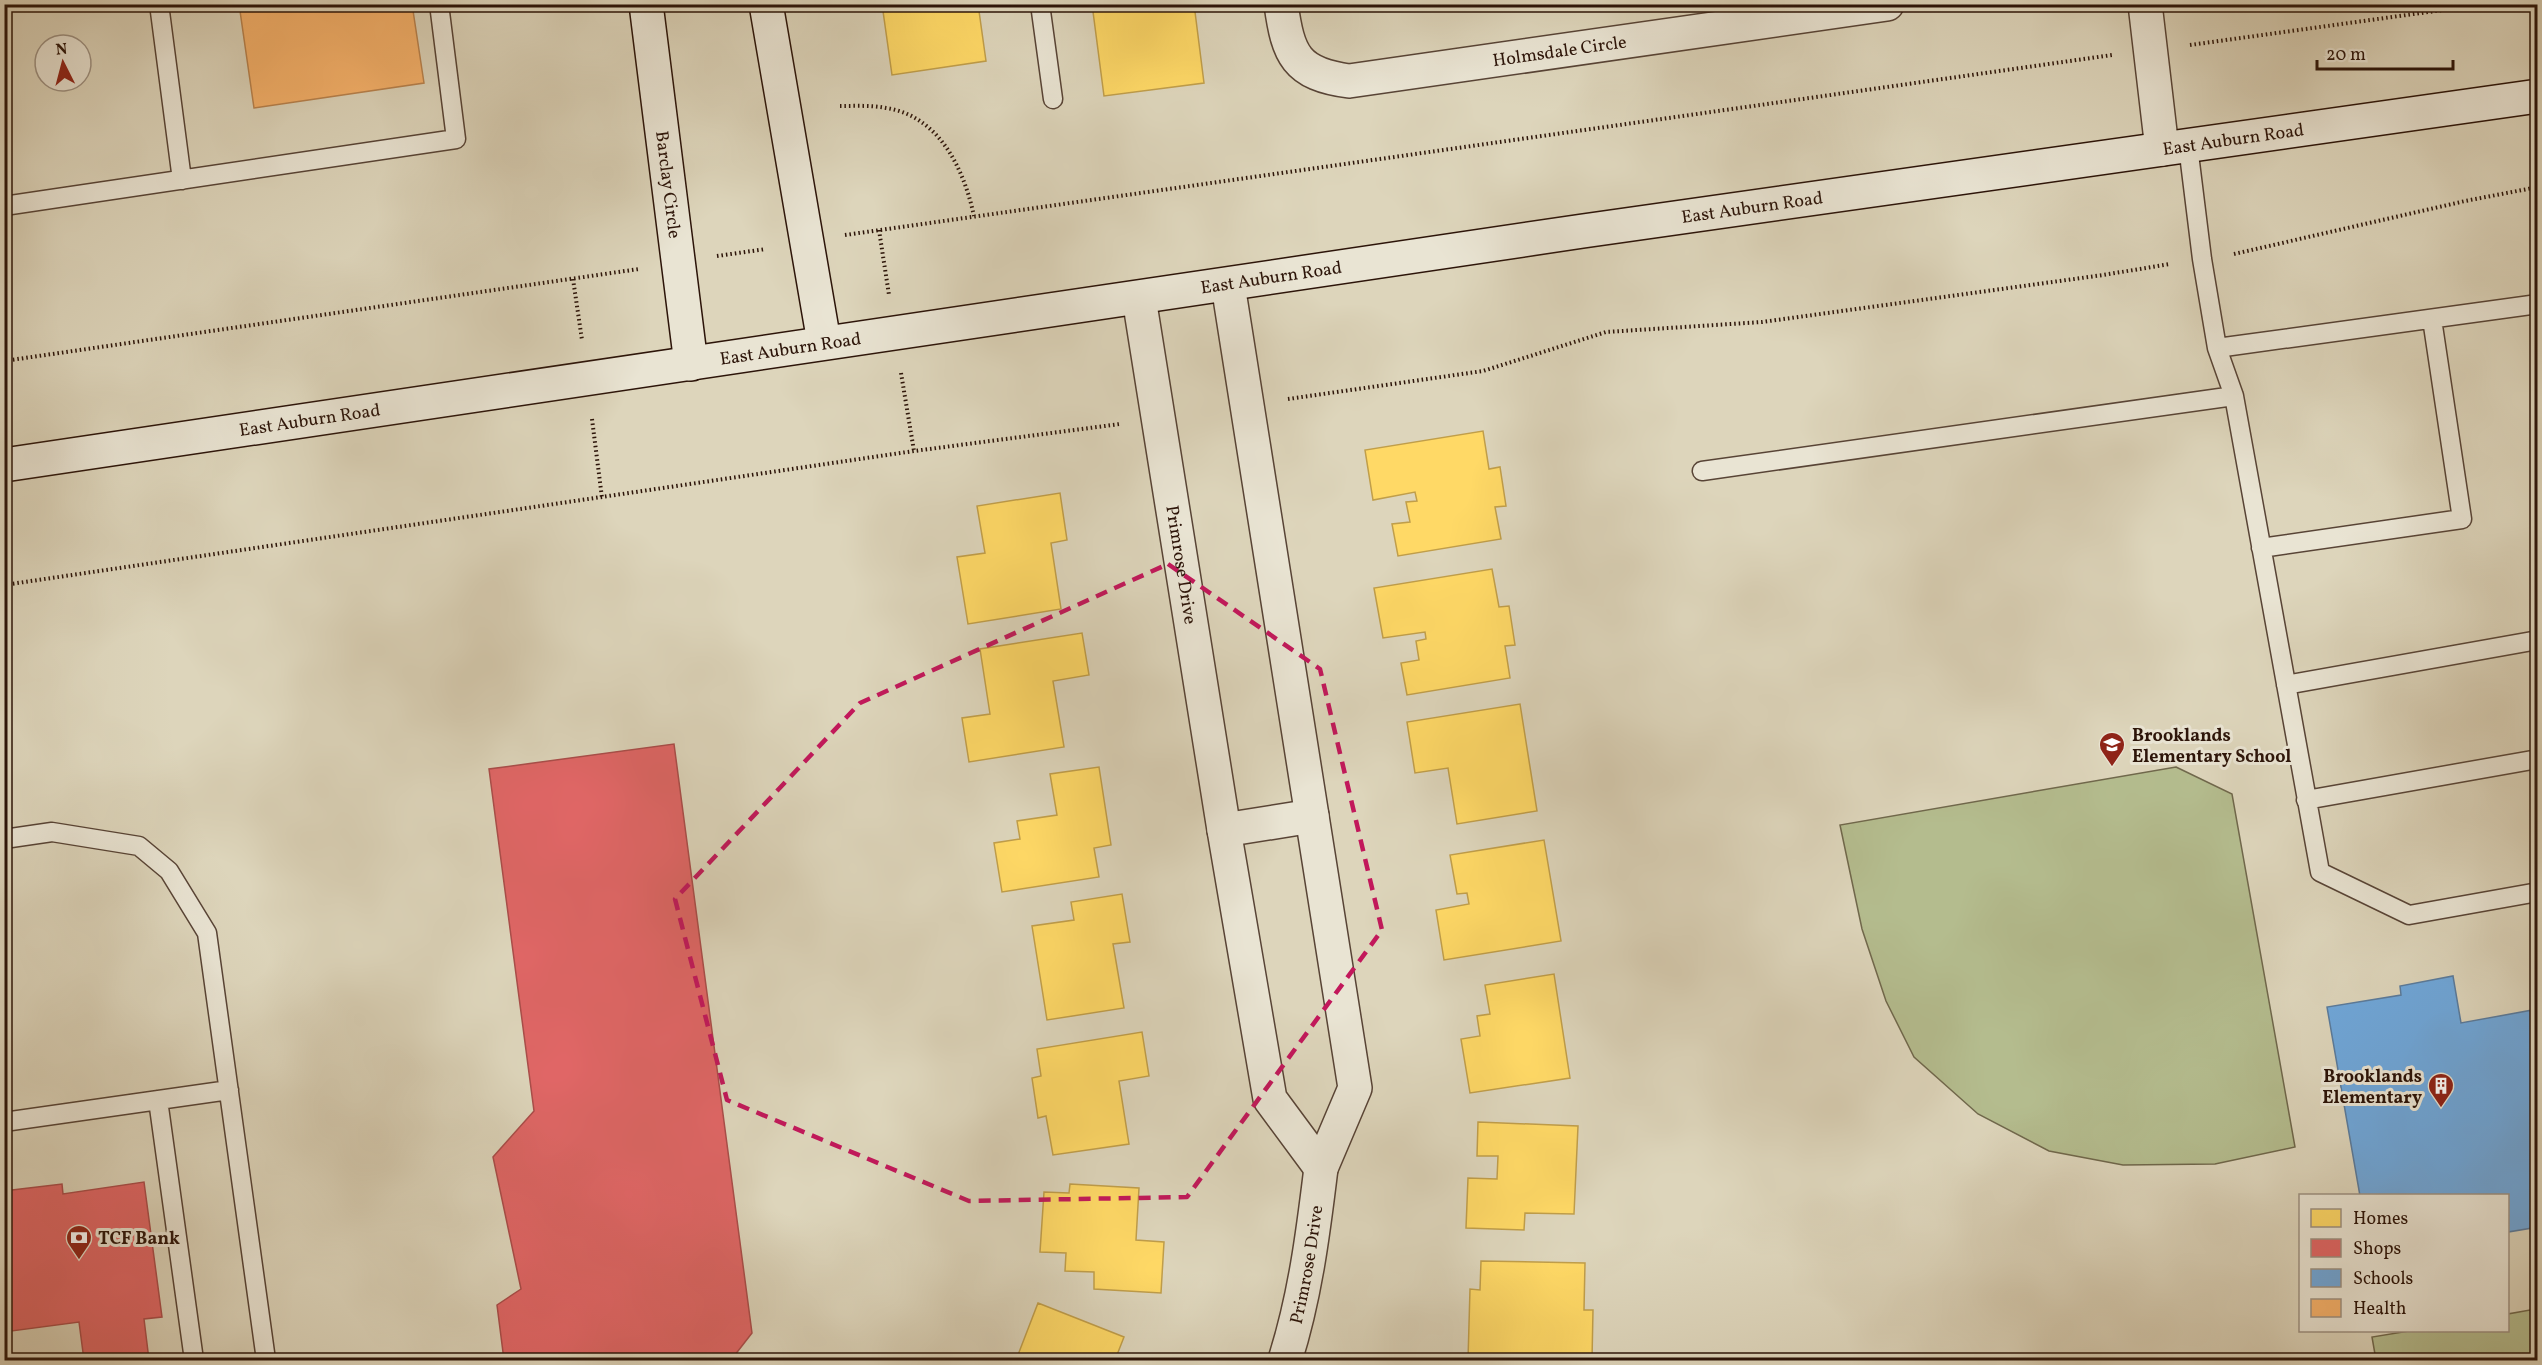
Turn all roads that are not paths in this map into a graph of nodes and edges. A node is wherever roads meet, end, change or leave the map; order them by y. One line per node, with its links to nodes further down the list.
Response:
1 (159, 4): 12 (lane)
2 (439, 4): 12 (lane)
3 (646, 4): 20 (street, Barclay Circle)
4 (766, 4): 18 (street)
5 (1040, 4): 10 (lane)
6 (1281, 4): 7 (street, Holmsdale Circle)
7 (1887, 4)
8 (2145, 4): 11 (street)
9 (2538, 96): 11 (street, East Auburn Road)
10 (1053, 99)
11 (2175, 147): 14 (street, East Auburn Road); 19 (lane)
12 (182, 180): 13 (lane)
13 (4, 206)
14 (1228, 285): 15 (street, East Auburn Road); 29 (street, Primrose Drive)
15 (1139, 298): 18 (street, East Auburn Road); 30 (street, Primrose Drive)
16 (2538, 304): 17 (lane)
17 (2432, 319): 19 (lane); 24 (lane)
18 (824, 342): 20 (street, East Auburn Road)
19 (2217, 348): 21 (lane)
20 (691, 364): 22 (street, East Auburn Road)
21 (2234, 396): 23 (lane); 24 (lane)
22 (4, 465)
23 (1702, 471)
24 (2261, 548): 26 (lane)
25 (2538, 640): 26 (lane)
26 (2286, 685): 28 (lane)
27 (2538, 759): 28 (lane)
28 (2306, 800): 32 (lane)
29 (1312, 816): 30 (street); 36 (street, Primrose Drive)
30 (1224, 830): 36 (street, Primrose Drive)
31 (4, 839): 33 (lane)
32 (2538, 892)
33 (229, 1090): 34 (lane); 38 (lane)
34 (158, 1100): 35 (lane); 37 (lane)
35 (4, 1122)
36 (1321, 1168): 39 (street, Primrose Drive)
37 (194, 1360)
38 (266, 1360)
39 (1285, 1360)

